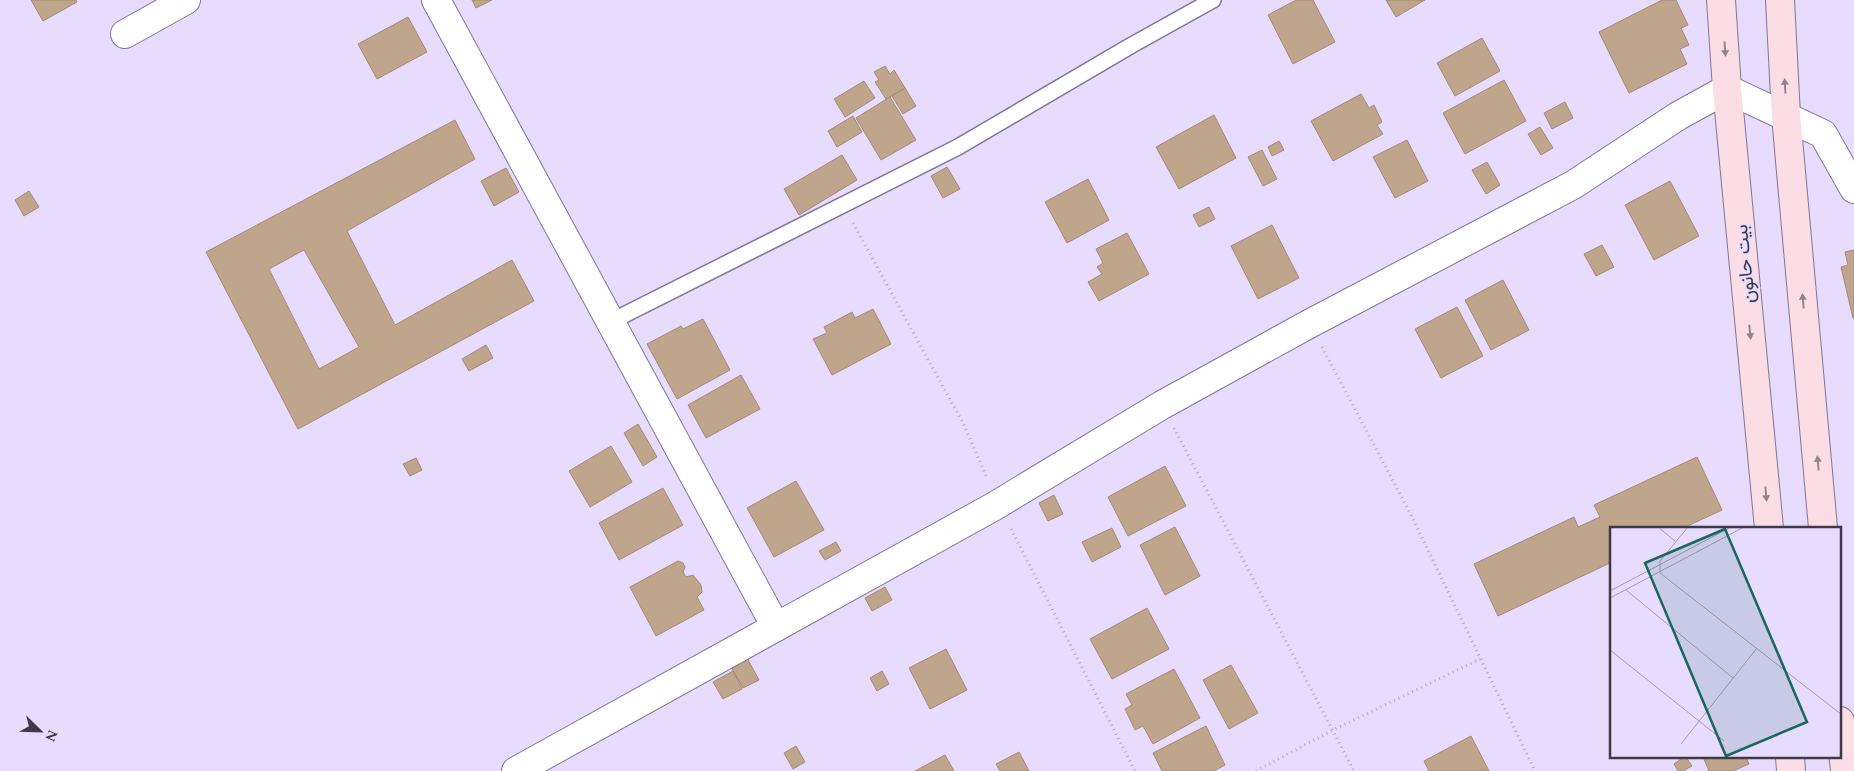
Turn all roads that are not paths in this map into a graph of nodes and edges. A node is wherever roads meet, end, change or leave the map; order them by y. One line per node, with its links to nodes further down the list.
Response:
1 (186, 0): 6 (street)
2 (436, 0): 10 (street)
3 (1213, 0): 10 (lane)
4 (1722, 0): 7 (main road, بيت حانون, one-way to 7)
5 (1780, 0): 8 (main road, one-way to 5)
6 (125, 34)
7 (1727, 89): 8 (street); 11 (main road, بيت حانون, one-way to 11); 13 (street)
8 (1786, 116): 9 (street); 12 (main road, one-way to 8)
9 (1854, 190)
10 (610, 322): 13 (street)
11 (1769, 527)
12 (1823, 527)
13 (776, 627): 16 (street)
14 (1842, 741): 18 (main road)
15 (1790, 758): 17 (main road)
16 (516, 771)
17 (1790, 771)
18 (1845, 771)

